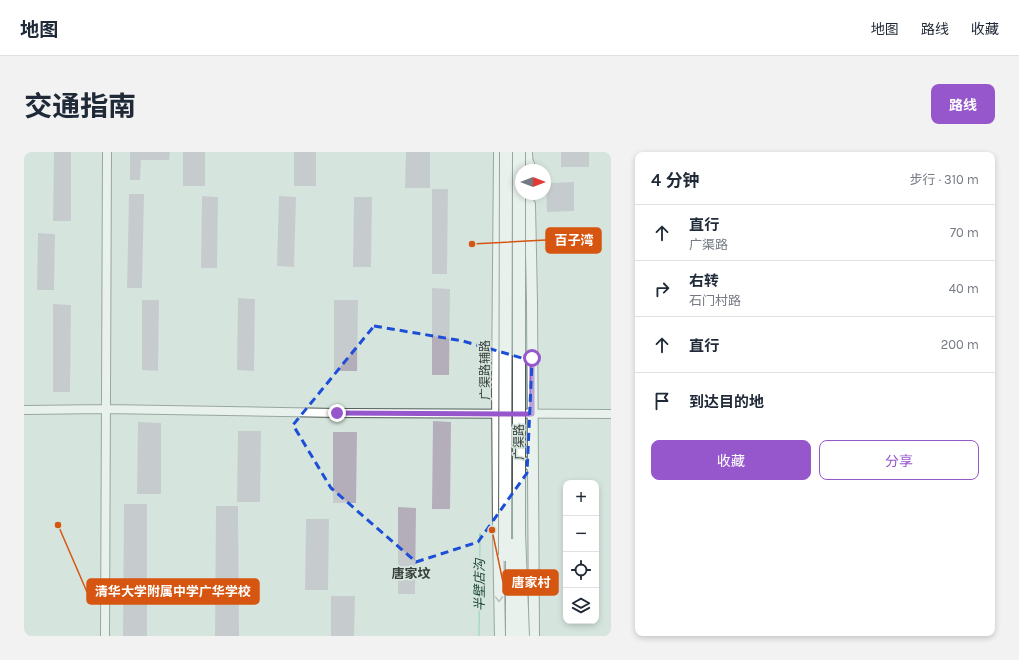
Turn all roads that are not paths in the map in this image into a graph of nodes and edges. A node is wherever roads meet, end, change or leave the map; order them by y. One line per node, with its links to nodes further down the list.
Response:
1 (107, 152): 10 (street)
2 (499, 152): 8 (main road, 广渠路辅路)
3 (506, 152): 18 (highway, bridge)
4 (512, 152): 18 (highway, 广渠路, bridge)
5 (519, 152): 17 (highway, 广渠路, bridge)
6 (526, 200): 17 (highway, bridge)
7 (529, 200): 9 (main road, 广渠路)
8 (498, 356): 9 (street); 12 (main road, 广渠路辅路)
9 (532, 358): 13 (main road, 广渠路)
10 (106, 409): 11 (street); 12 (street); 21 (street)
11 (24, 410)
12 (498, 414): 13 (street); 15 (main road, 广渠路辅路)
13 (532, 414): 14 (street); 16 (main road, 广渠路)
14 (611, 414)
15 (498, 469): 16 (street); 20 (main road, 广渠路辅路, one-way to 20)
16 (533, 469): 19 (main road, 广渠路)
17 (522, 598): 24 (highway, 广渠路, bridge)
18 (512, 608): 23 (highway, 广渠路, bridge)
19 (534, 616): 20 (street); 25 (main road, 广渠路)
20 (499, 624): 22 (main road, 广渠路辅路)
21 (105, 636)
22 (500, 636)
23 (512, 636)
24 (523, 636)
25 (534, 636)

